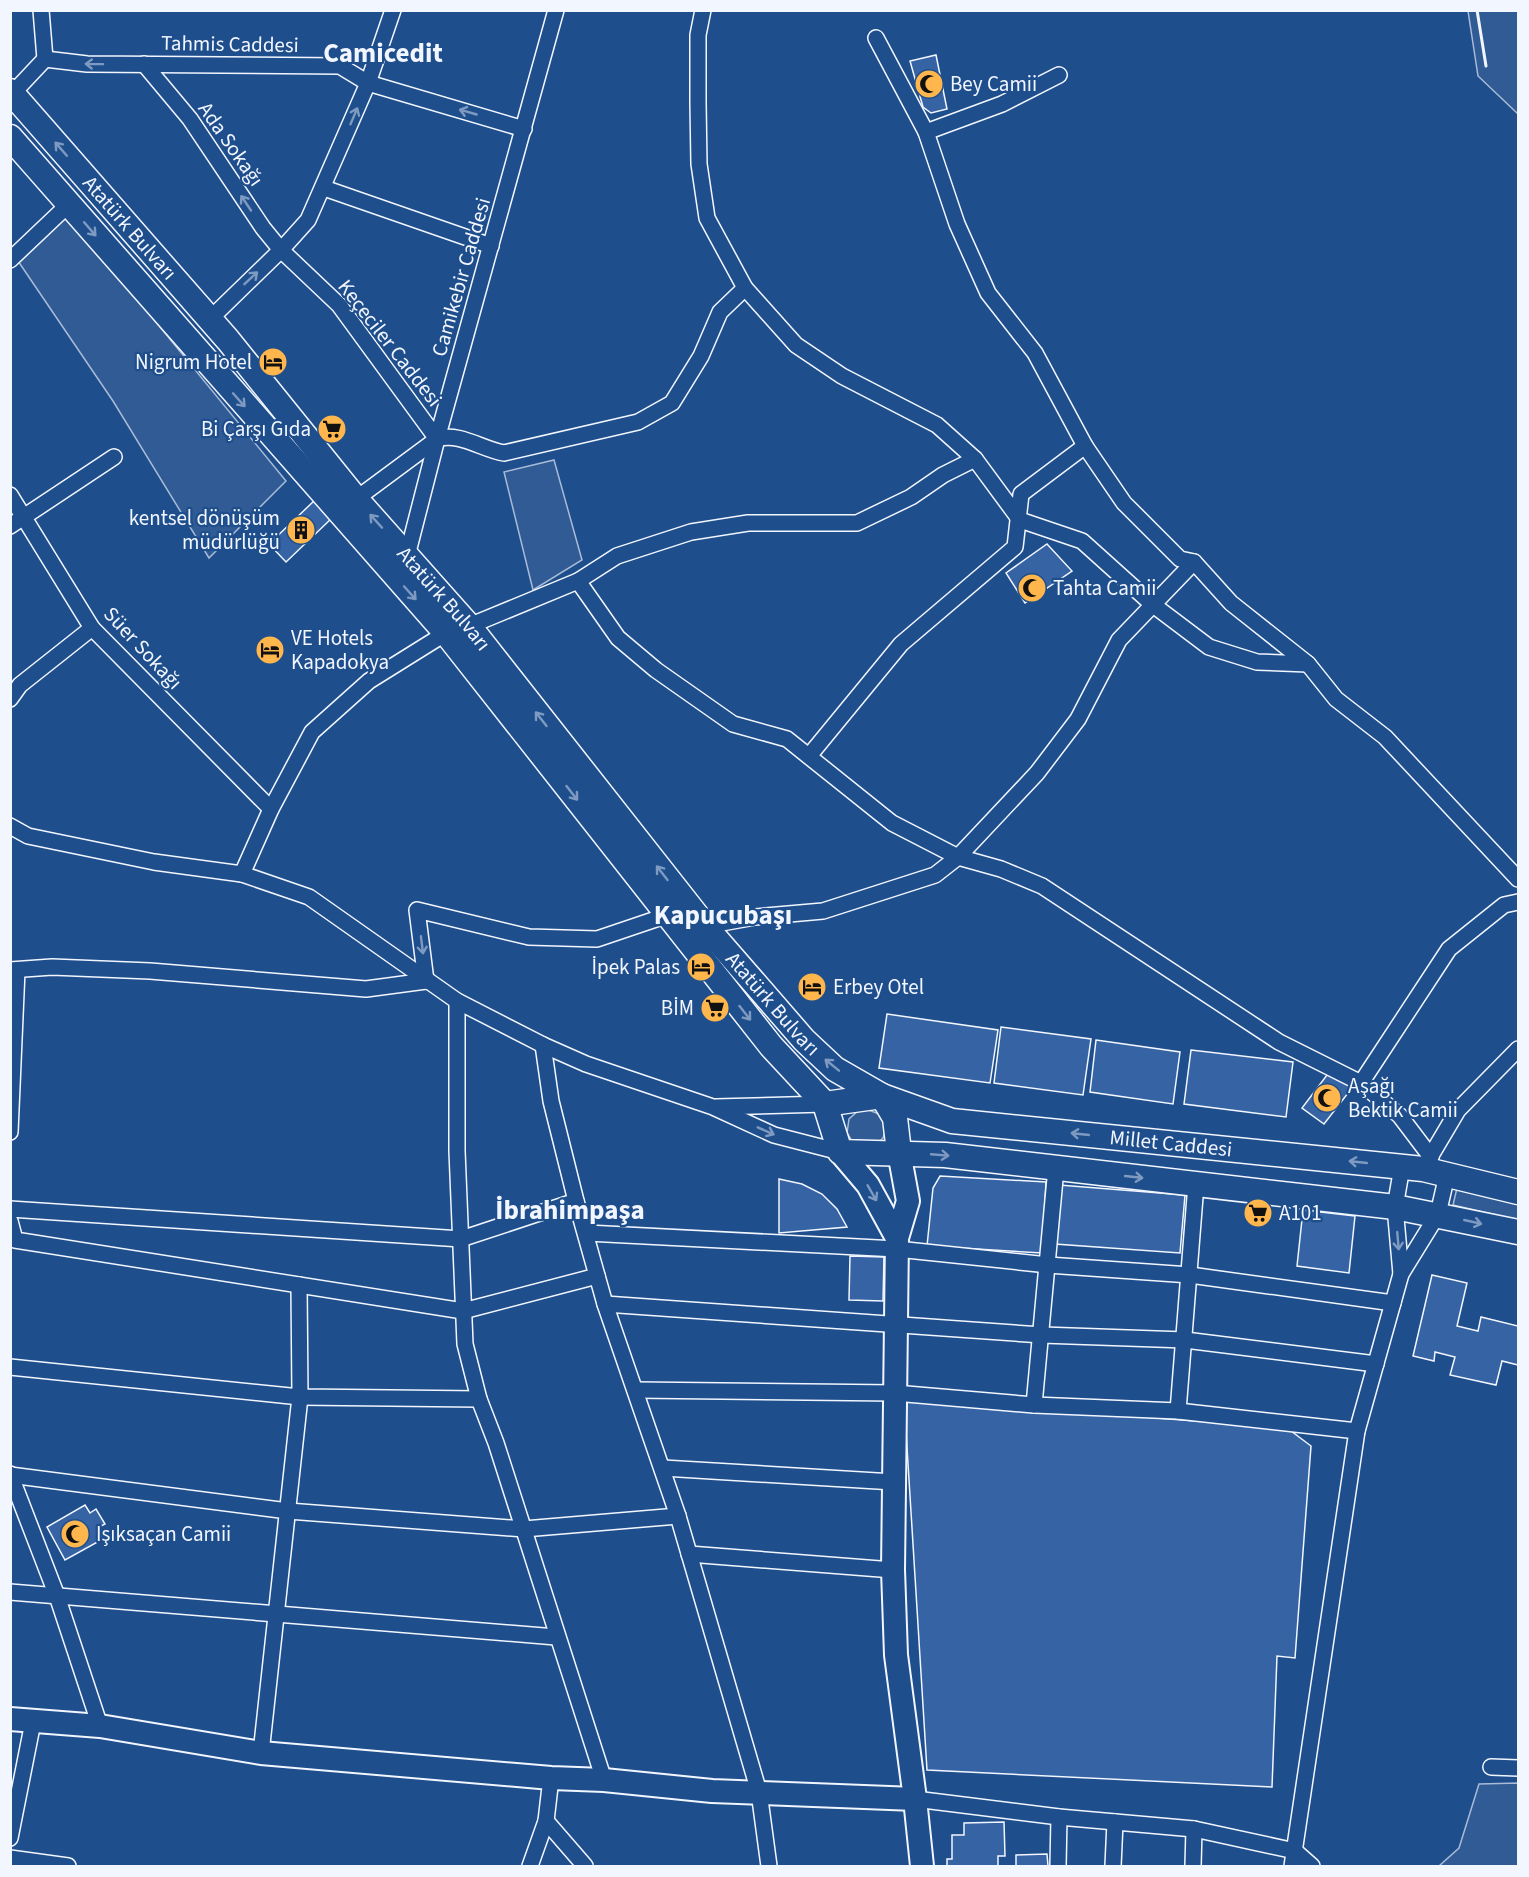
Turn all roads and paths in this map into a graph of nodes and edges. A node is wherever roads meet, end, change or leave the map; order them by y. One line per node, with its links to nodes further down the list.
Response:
1 (40, 10): 6 (street)
2 (393, 10): 9 (street)
3 (556, 10): 11 (street, Camikebir Caddesi)
4 (703, 10): 19 (street)
5 (876, 38): 12 (street)
6 (45, 59): 7 (street, Tahmis Caddesi, one-way to 6); 10 (street)
7 (144, 64): 9 (street, Tahmis Caddesi); 17 (street, Ada Sokağı, one-way to 7)
8 (1059, 75): 12 (street)
9 (368, 83): 11 (street, Tahmis Caddesi, one-way to 9); 14 (street, one-way to 9)
10 (12, 92): 20 (main road, Atatürk Bulvarı, one-way to 10)
11 (524, 129): 16 (street, Camikebir Caddesi)
12 (926, 132): 23 (street)
13 (10, 137): 15 (main road, Atatürk Bulvarı)
14 (324, 188): 16 (street); 17 (street)
15 (69, 204): 18 (street); 21 (main road, Atatürk Bulvarı, one-way to 21)
16 (491, 246): 22 (street, Camikebir Caddesi)
17 (281, 250): 20 (street, one-way to 17); 22 (street, Keçeciler Caddesi)
18 (10, 260)
19 (746, 288): 22 (street); 25 (street)
20 (210, 319): 21 (main road); 27 (main road, Atatürk Bulvarı)
21 (186, 340): 37 (main road, Atatürk Bulvarı, one-way to 37)
22 (437, 439): 27 (street); 31 (street, Camikebir Caddesi)
23 (1085, 446): 29 (street); 32 (street)
24 (114, 457): 28 (street)
25 (975, 459): 29 (street); 33 (street)
26 (10, 495): 28 (street, Süer Sokağı)
27 (356, 499): 31 (main road, Atatürk Bulvarı, one-way to 27)
28 (24, 517): 30 (street); 36 (street, Süer Sokağı)
29 (1020, 520): 34 (street); 40 (street)
30 (10, 526)
31 (407, 556): 35 (main road, Atatürk Bulvarı)
32 (1194, 562): 34 (street); 38 (street)
33 (578, 581): 35 (street); 40 (street)
34 (1152, 604): 38 (street); 45 (street)
35 (469, 626): 50 (main road, Atatürk Bulvarı, one-way to 35)
36 (92, 628): 39 (street); 41 (street, Süer Sokağı)
37 (446, 633): 41 (street); 49 (main road, Atatürk Bulvarı, one-way to 49)
38 (1308, 664): 47 (street)
39 (10, 699)
40 (809, 756): 45 (street)
41 (271, 809): 46 (street)
42 (10, 826): 43 (street)
43 (28, 836): 44 (street); 46 (street)
44 (10, 841)
45 (957, 857): 50 (street); 56 (street)
46 (242, 874): 52 (street)
47 (1518, 879)
48 (1518, 902): 56 (street)
49 (668, 915): 52 (street, one-way to 52); 58 (main road, Atatürk Bulvarı, one-way to 58)
50 (705, 926): 57 (main road, Atatürk Bulvarı, one-way to 50)
51 (14, 970): 52 (street); 59 (street)
52 (426, 981): 53 (street)
53 (457, 1001): 54 (street); 75 (street)
54 (543, 1045): 60 (street); 68 (street)
55 (1518, 1049): 64 (street)
56 (1361, 1083): 64 (street)
57 (882, 1096): 58 (main road, Millet Caddesi); 63 (main road); 64 (main road, Millet Caddesi, one-way to 57)
58 (825, 1104): 60 (street); 62 (main road)
59 (11, 1106): 61 (street)
60 (713, 1107): 62 (street, one-way to 62)
61 (10, 1132)
62 (840, 1152): 63 (main road, Millet Caddesi); 76 (street, one-way to 76)
63 (899, 1152): 65 (main road, Millet Caddesi, one-way to 65); 76 (street)
64 (1426, 1167): 67 (main road, Millet Caddesi); 69 (street); 71 (street)
65 (1056, 1168): 66 (main road, Millet Caddesi, one-way to 66); 77 (street)
66 (1197, 1184): 69 (main road, Millet Caddesi); 79 (street)
67 (1518, 1192)
68 (576, 1200): 74 (street); 75 (street)
69 (1395, 1207): 71 (main road, Millet Caddesi); 78 (street, one-way to 78)
70 (10, 1209): 75 (street)
71 (1438, 1214): 73 (main road, Millet Caddesi, one-way to 73); 78 (street)
72 (10, 1221): 81 (street)
73 (1518, 1232)
74 (587, 1233): 76 (street); 80 (street)
75 (461, 1239): 84 (street)
76 (897, 1244): 77 (street); 85 (street)
77 (1048, 1265): 79 (street); 86 (street)
78 (1401, 1274): 82 (street)
79 (1190, 1275): 82 (street); 87 (street)
80 (597, 1276): 83 (street); 84 (street)
81 (299, 1285): 84 (street); 92 (street)
82 (1393, 1303): 88 (street)
83 (604, 1304): 85 (street); 90 (street)
84 (463, 1311): 93 (street)
85 (896, 1324): 86 (street); 91 (street)
86 (1042, 1335): 87 (street); 94 (street)
87 (1185, 1340): 88 (street); 95 (street)
88 (1376, 1364): 96 (street)
89 (10, 1367): 92 (street)
90 (636, 1390): 91 (street); 97 (street)
91 (895, 1393): 94 (street); 99 (street)
92 (300, 1396): 93 (street); 100 (street)
93 (479, 1399): 102 (street)
94 (1034, 1405): 95 (street)
95 (1178, 1411): 96 (street)
96 (1357, 1431): 124 (street)
97 (663, 1468): 99 (street); 101 (street)
98 (11, 1475): 100 (street); 106 (street)
99 (894, 1482): 104 (street)
100 (288, 1511): 102 (street); 107 (street)
101 (678, 1516): 102 (street); 103 (street)
102 (524, 1529): 108 (street)
103 (690, 1554): 104 (street); 116 (street)
104 (893, 1570): 117 (street)
105 (10, 1592): 106 (street)
106 (57, 1596): 107 (street); 110 (street)
107 (276, 1612): 108 (street); 111 (street)
108 (556, 1636): 115 (street)
109 (22, 1720): 110 (street); 122 (street)
110 (100, 1726): 111 (street)
111 (261, 1753): 114 (street)
112 (1491, 1767): 113 (street)
113 (1518, 1768)
114 (551, 1778): 115 (street); 119 (street)
115 (604, 1780): 116 (street)
116 (759, 1792): 117 (street); 128 (street)
117 (915, 1799): 118 (street); 129 (street)
118 (1059, 1817): 120 (street); 130 (street)
119 (546, 1821): 126 (street); 127 (street)
120 (1115, 1822): 121 (street); 131 (street)
121 (1194, 1829): 124 (street); 132 (street)
122 (10, 1838)
123 (10, 1858): 125 (street)
124 (1294, 1859): 133 (street)
125 (68, 1866)
126 (530, 1866)
127 (585, 1866)
128 (769, 1866)
129 (921, 1866)
130 (1058, 1866)
131 (1113, 1866)
132 (1193, 1866)
133 (1312, 1866)

